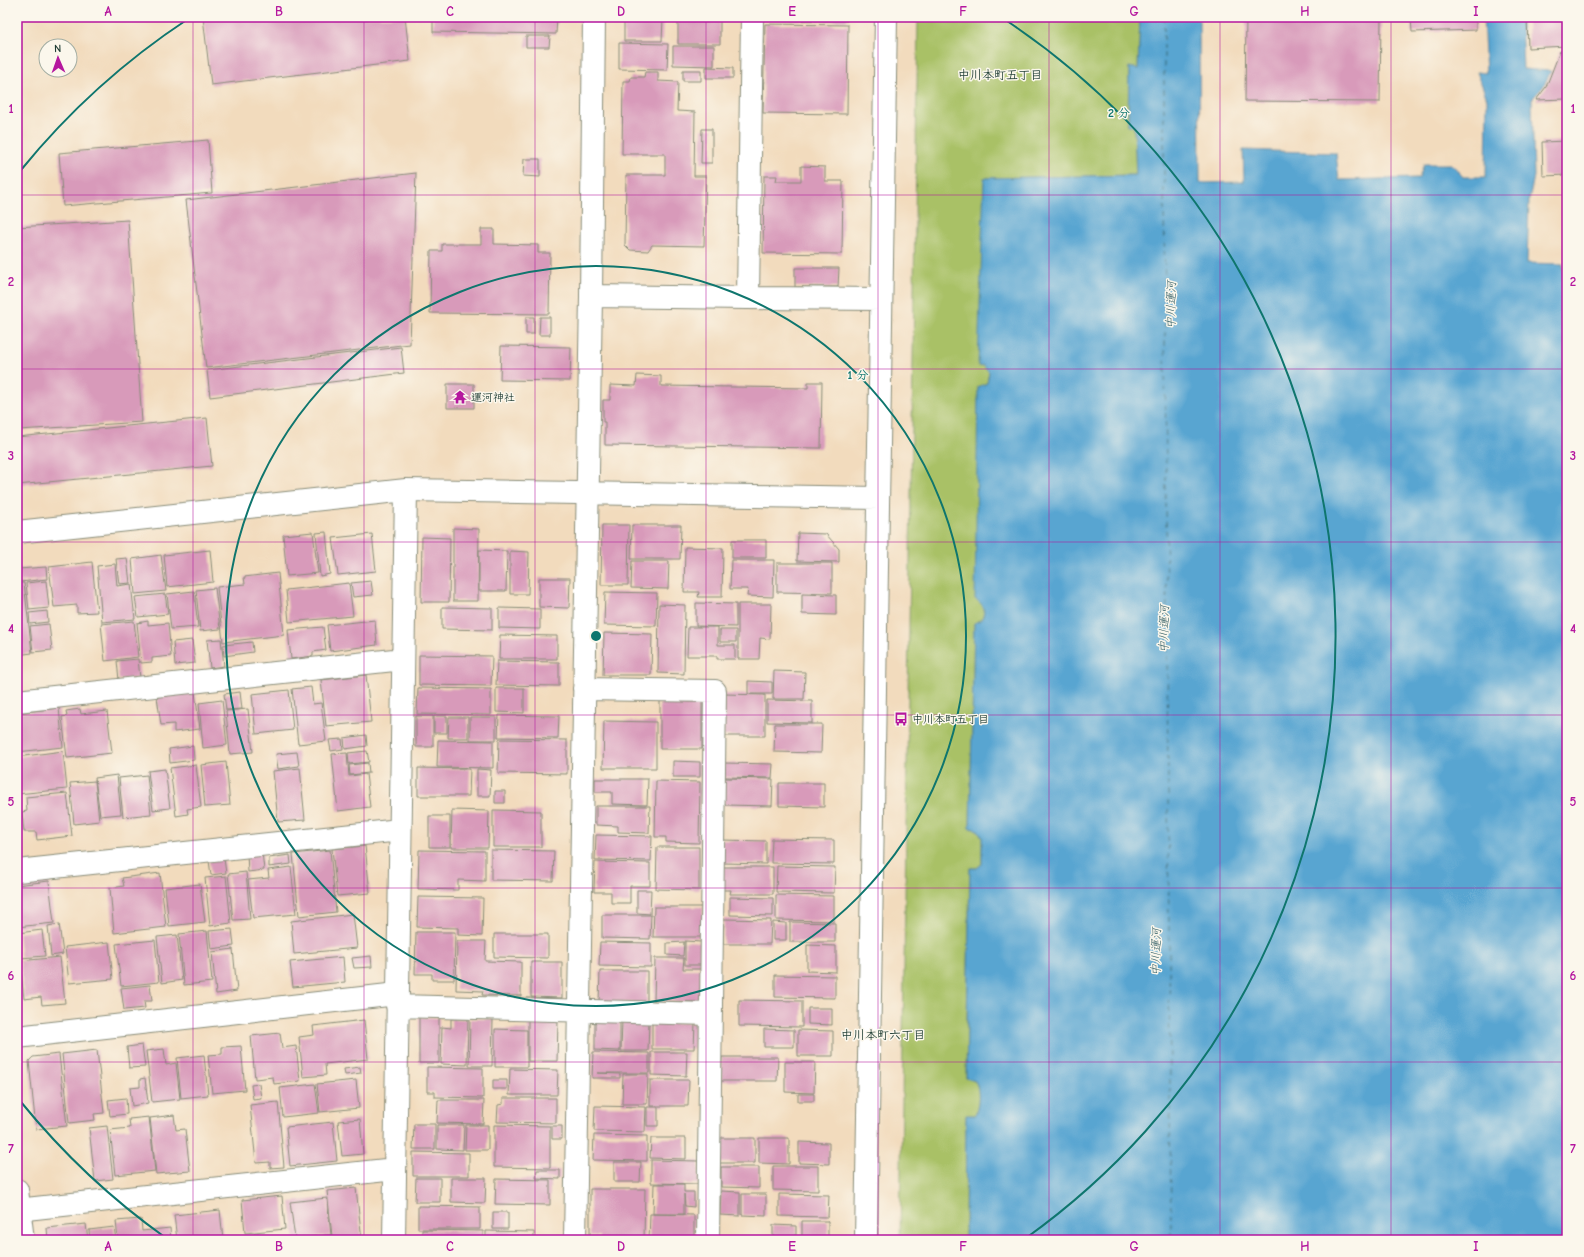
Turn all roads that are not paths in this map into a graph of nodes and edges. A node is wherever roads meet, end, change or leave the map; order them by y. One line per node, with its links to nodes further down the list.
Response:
1 (594, 17): 4 (street)
2 (752, 17): 5 (street)
3 (886, 17): 6 (street)
4 (591, 296): 5 (street); 8 (street)
5 (748, 298): 6 (street)
6 (881, 299): 9 (street)
7 (406, 490): 8 (street); 10 (street); 11 (street)
8 (587, 493): 9 (street); 12 (street)
9 (878, 498): 26 (street)
10 (17, 532)
11 (403, 659): 13 (street); 14 (street)
12 (584, 689): 17 (street); 18 (street)
13 (17, 701)
14 (400, 830): 15 (street); 16 (street)
15 (17, 871)
16 (397, 1000): 17 (street); 19 (street); 20 (street)
17 (580, 1011): 18 (street); 24 (street)
18 (710, 1014): 25 (street)
19 (17, 1037)
20 (395, 1169): 21 (street); 23 (street)
21 (18, 1204): 22 (street)
22 (22, 1240)
23 (394, 1240)
24 (575, 1240)
25 (708, 1240)
26 (866, 1240)

